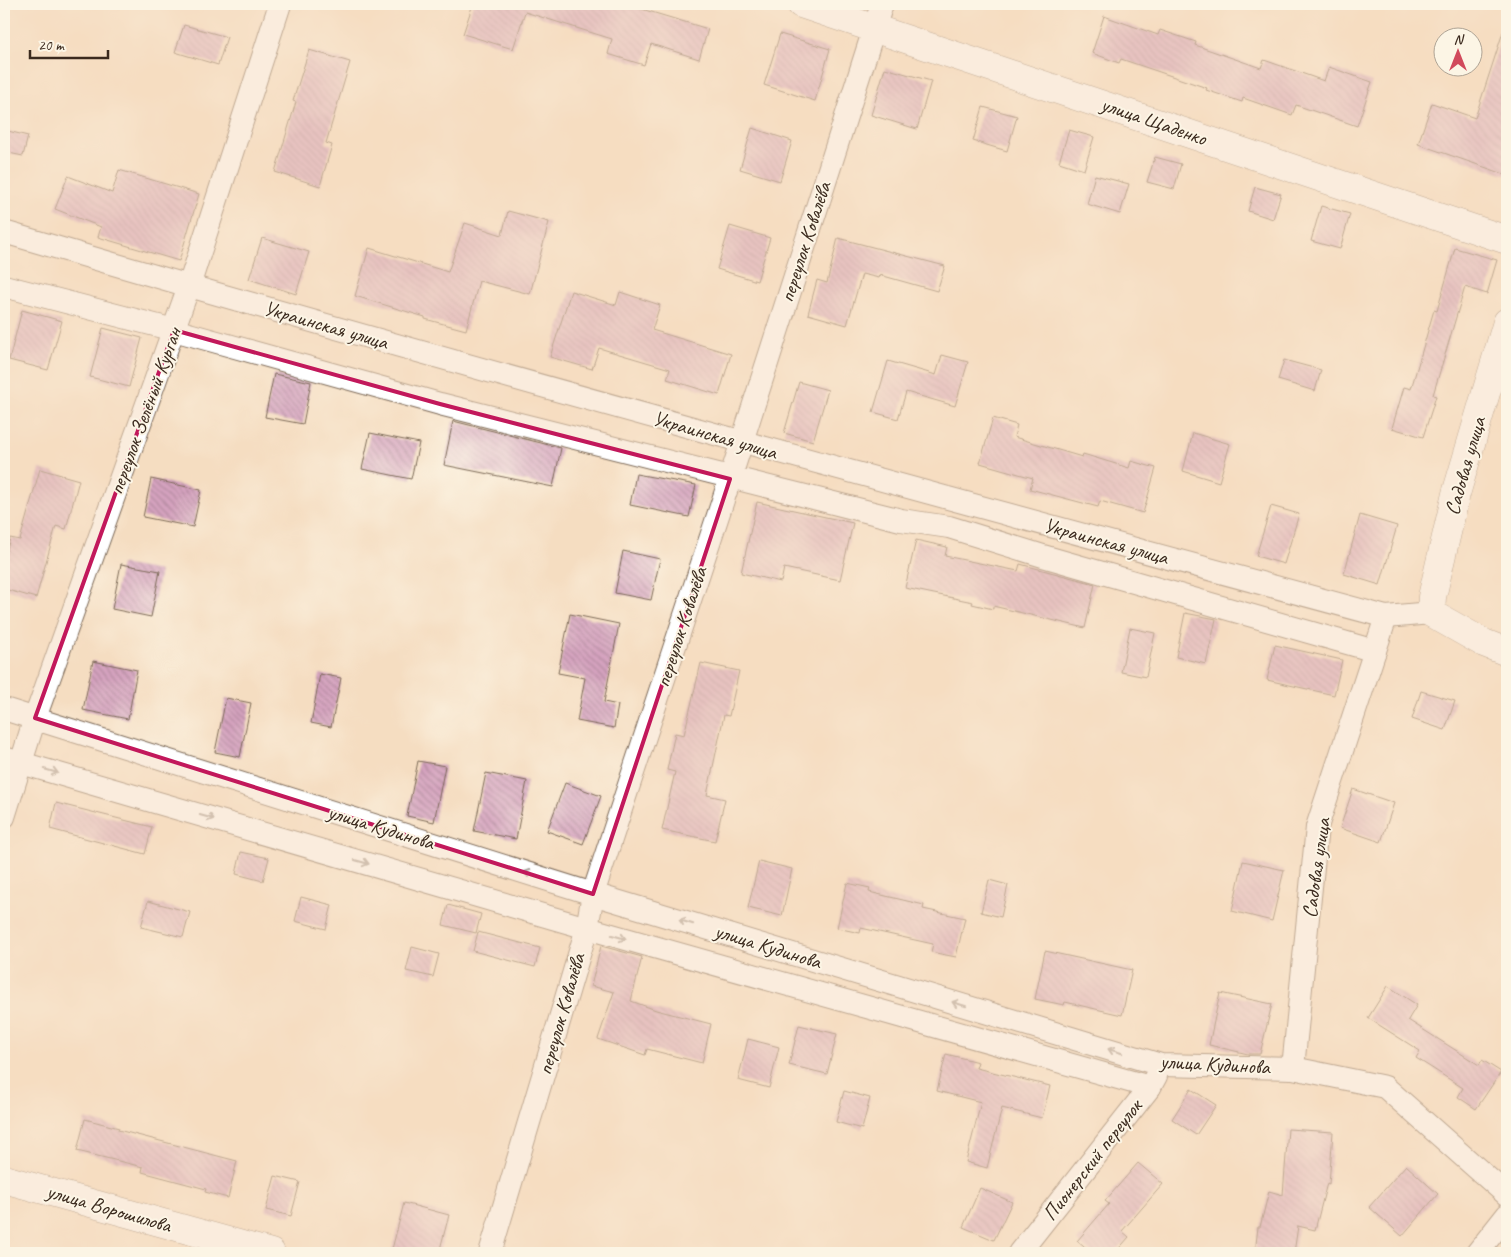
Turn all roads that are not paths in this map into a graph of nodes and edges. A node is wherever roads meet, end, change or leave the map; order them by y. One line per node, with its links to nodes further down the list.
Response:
1 (280, 4): 7 (street, переулок Зелёный Курган)
2 (800, 4): 3 (street, улица Щаденко)
3 (878, 15): 5 (street, улица Щаденко); 10 (street, переулок Ковалёва)
4 (4, 232): 7 (street, Украинская улица)
5 (1507, 240)
6 (4, 286): 9 (street, Украинская улица)
7 (189, 286): 9 (street, переулок Зелёный Курган); 10 (street, Украинская улица)
8 (1507, 322): 12 (street, Садовая улица)
9 (174, 330): 11 (street, Украинская улица); 17 (street, переулок Зелёный Курган)
10 (741, 442): 11 (street, переулок Ковалёва); 13 (street, Украинская улица)
11 (730, 478): 14 (street, Украинская улица); 20 (street, переулок Ковалёва)
12 (1431, 613): 13 (street, Украинская улица); 15 (street)
13 (1386, 617): 14 (street, Садовая улица)
14 (1375, 651): 23 (street, Садовая улица)
15 (1507, 652)
16 (4, 709): 17 (street, улица Кудинова)
17 (36, 718): 18 (street, переулок Зелёный Курган); 20 (street, улица Кудинова, one-way to 17)
18 (13, 760): 19 (street, переулок Зелёный Курган); 21 (street, улица Кудинова, one-way to 21)
19 (4, 817)
20 (593, 894): 21 (street, переулок Ковалёва); 22 (street, улица Кудинова, one-way to 20)
21 (586, 928): 24 (street, улица Кудинова, one-way to 24); 29 (street, переулок Ковалёва)
22 (1162, 1065): 23 (street, улица Кудинова); 24 (street, Пионерский переулок)
23 (1293, 1068): 26 (street, улица Кудинова)
24 (1150, 1087): 30 (street, Пионерский переулок)
25 (4, 1179): 28 (street, улица Ворошилова)
26 (1507, 1195)
27 (1507, 1215): 31 (street)
28 (271, 1253)
29 (490, 1253)
30 (1019, 1253)
31 (1477, 1253)

